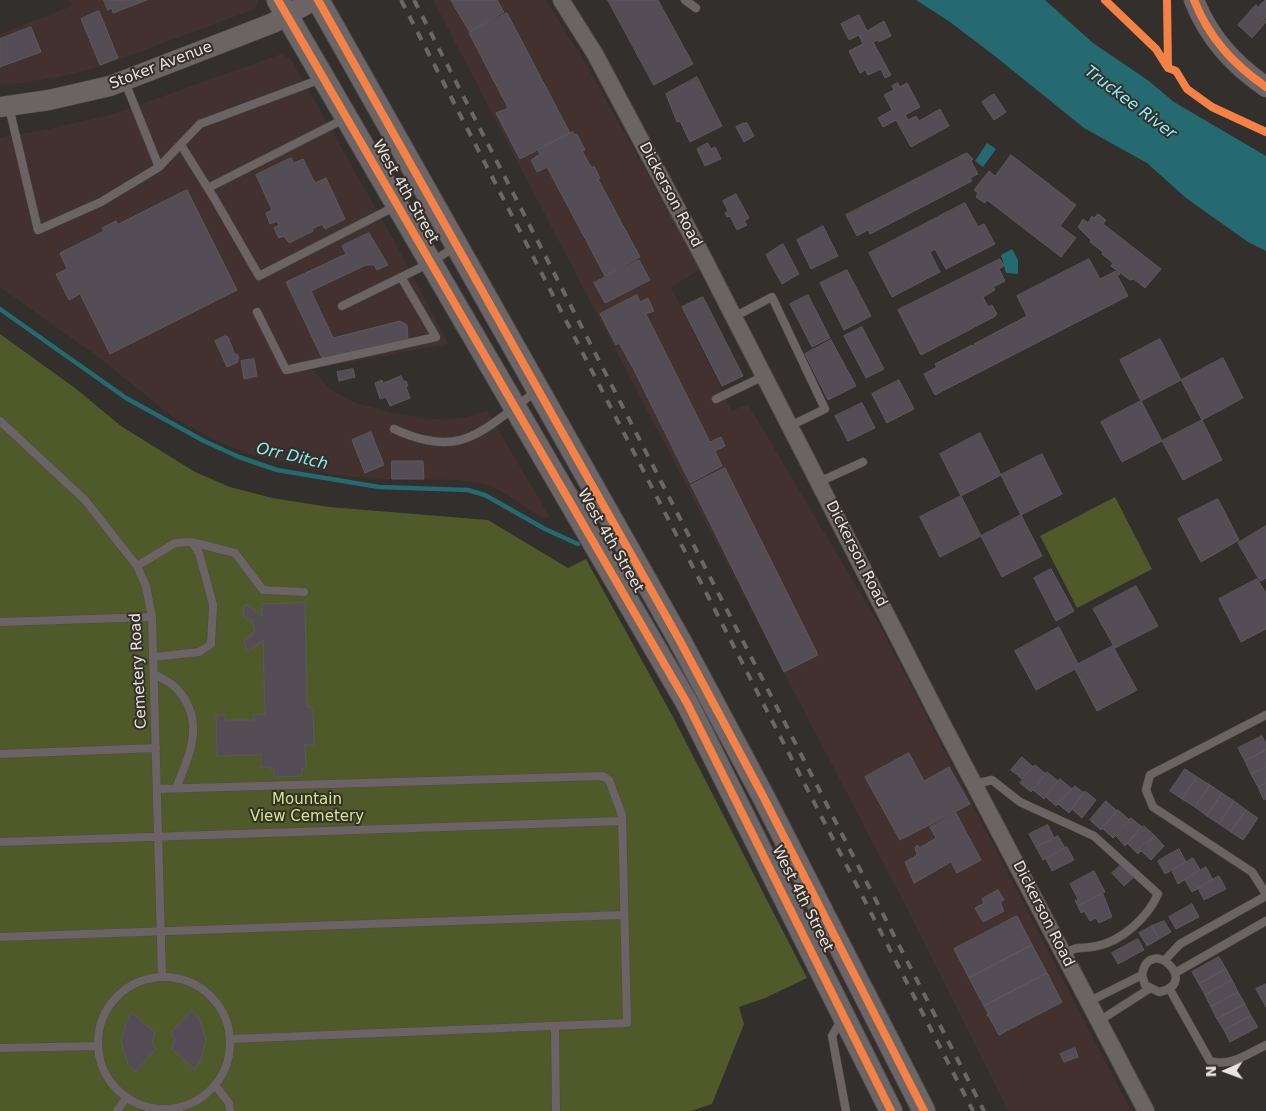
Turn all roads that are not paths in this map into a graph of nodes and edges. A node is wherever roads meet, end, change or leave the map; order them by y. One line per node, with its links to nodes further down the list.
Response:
1 (314, 0): 6 (street, Stoker Avenue)
2 (318, 0): 17 (main road, West 4th Street)
3 (561, 0): 22 (street, Dickerson Road)
4 (685, 0): 7 (lane)
5 (1194, 0): 10 (street)
6 (282, 8): 8 (main road, West 4th Street); 9 (street, Stoker Avenue)
7 (696, 8)
8 (323, 79): 12 (main road, West 4th Street); 13 (lane)
9 (124, 80): 11 (street, Stoker Avenue); 14 (lane)
10 (1266, 87)
11 (4, 106): 14 (lane)
12 (346, 118): 15 (lane); 16 (main road, West 4th Street)
13 (181, 145): 14 (lane); 15 (lane)
14 (159, 167)
15 (208, 188): 16 (lane)
16 (396, 206): 18 (main road, West 4th Street)
17 (457, 246): 18 (lane); 24 (main road, West 4th Street)
18 (430, 263): 19 (lane); 26 (main road, West 4th Street)
19 (401, 277): 20 (lane); 21 (lane)
20 (342, 306)
21 (257, 312)
22 (734, 317): 23 (street, Dickerson Road); 28 (lane)
23 (764, 376): 25 (lane); 28 (street, Dickerson Road)
24 (539, 390): 26 (lane); 75 (main road, West 4th Street)
25 (716, 399)
26 (515, 406): 29 (lane); 61 (main road, West 4th Street)
27 (0, 421): 33 (lane, Cemetery Road)
28 (790, 426): 31 (street, Dickerson Road)
29 (394, 429)
30 (863, 462): 31 (lane)
31 (819, 482): 42 (street, Dickerson Road)
32 (192, 542): 33 (lane); 34 (lane); 37 (lane)
33 (137, 566): 35 (lane, Cemetery Road)
34 (304, 592)
35 (152, 617): 36 (lane); 37 (lane, Cemetery Road)
36 (0, 622)
37 (153, 657): 38 (lane, Cemetery Road)
38 (154, 674): 40 (lane, Cemetery Road); 43 (lane)
39 (1266, 714): 48 (lane)
40 (156, 748): 41 (lane); 44 (lane, Cemetery Road)
41 (0, 754)
42 (975, 784): 53 (street, Dickerson Road); 53 (lane)
43 (176, 788): 44 (lane); 45 (lane)
44 (157, 789): 46 (lane, Cemetery Road)
45 (622, 821): 46 (lane); 49 (lane)
46 (158, 837): 47 (lane); 51 (lane, Cemetery Road)
47 (0, 842)
48 (1266, 895): 54 (lane)
49 (624, 915): 51 (lane); 63 (lane)
50 (1266, 921): 55 (lane)
51 (161, 932): 52 (lane); 57 (lane, Cemetery Road)
52 (0, 937)
53 (1064, 954): 60 (street, Dickerson Road)
54 (1165, 960): 55 (lane); 56 (lane)
55 (1175, 973): 58 (lane)
56 (1142, 975): 59 (lane); 60 (lane)
57 (162, 977): 64 (lane); 66 (lane)
58 (1169, 988): 59 (lane); 65 (lane)
59 (1149, 989): 62 (lane)
60 (1088, 1002): 62 (street, Dickerson Road)
61 (845, 1015): 73 (lane); 74 (main road, West 4th Street)
62 (1099, 1021): 76 (street, Dickerson Road)
63 (555, 1026): 64 (lane); 72 (lane)
64 (230, 1039): 68 (lane)
65 (1266, 1045)
66 (98, 1046): 67 (lane); 69 (lane)
67 (0, 1048)
68 (214, 1085): 69 (lane); 71 (lane)
69 (127, 1097): 70 (lane)
70 (117, 1111)
71 (230, 1111)
72 (556, 1111)
73 (846, 1111)
74 (891, 1111)
75 (924, 1111)
76 (1146, 1111)

